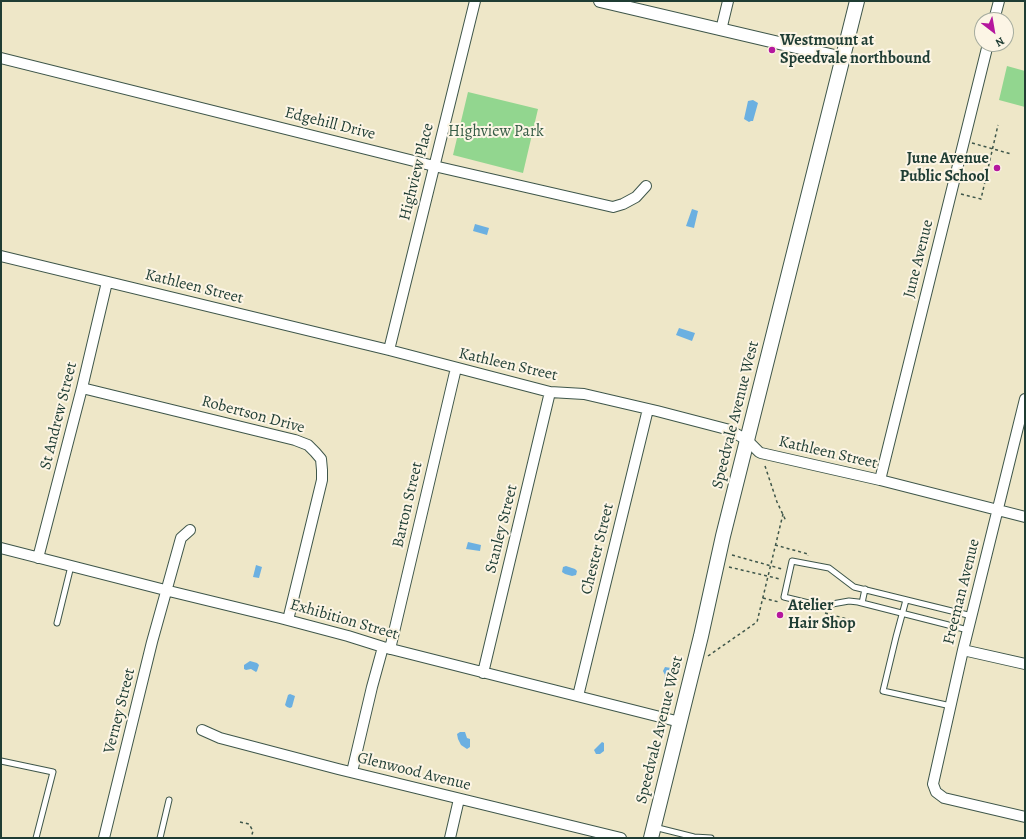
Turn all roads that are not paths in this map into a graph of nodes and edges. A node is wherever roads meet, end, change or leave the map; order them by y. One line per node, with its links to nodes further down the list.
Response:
1 (475, 1): 11 (street, Highview Place)
2 (600, 1): 7 (street)
3 (728, 1): 7 (street)
4 (857, 1): 10 (main road, Speedvale Avenue West)
5 (998, 1): 6 (street)
6 (996, 12)
7 (721, 30): 10 (street)
8 (986, 52): 22 (street, June Avenue)
9 (1, 58): 11 (street, Edgehill Drive)
10 (843, 58): 21 (main road, Speedvale Avenue West)
11 (434, 166): 12 (street, Edgehill Drive); 15 (street, Highview Place)
12 (646, 186)
13 (1, 256): 14 (street, Kathleen Street)
14 (107, 282): 15 (street, Kathleen Street); 17 (street, St Andrew Street)
15 (389, 350): 16 (street, Kathleen Street)
16 (456, 368): 18 (street, Kathleen Street); 38 (street, Barton Street)
17 (82, 388): 27 (street, St Andrew Street); 35 (street, Robertson Drive)
18 (550, 392): 20 (street, Kathleen Street); 41 (street, Stanley Street)
19 (1025, 399): 23 (street, Freeman Avenue)
20 (648, 409): 21 (street, Kathleen Street); 42 (street, Chester Street)
21 (748, 440): 22 (street, Kathleen Street); 44 (main road, Speedvale Avenue West)
22 (880, 480): 23 (street, Kathleen Street)
23 (997, 511): 24 (street, Kathleen Street); 34 (street, Freeman Avenue)
24 (1025, 517)
25 (190, 530): 30 (street, Verney Street)
26 (1, 548): 27 (street, Exhibition Street)
27 (38, 558): 28 (street, Exhibition Street)
28 (71, 566): 30 (street, Exhibition Street); 36 (lane)
29 (865, 590): 31 (lane); 32 (lane); 32 (lane)
30 (166, 591): 35 (street, Exhibition Street); 53 (street, Verney Street)
31 (906, 600): 33 (lane); 34 (lane)
32 (862, 603): 33 (lane)
33 (902, 613): 37 (lane); 43 (lane)
34 (972, 616): 37 (street, Freeman Avenue)
35 (288, 620): 38 (street, Exhibition Street)
36 (57, 623)
37 (968, 630): 39 (street, Freeman Avenue)
38 (386, 648): 41 (street, Exhibition Street); 47 (street, Barton Street)
39 (964, 650): 40 (street); 43 (street, Freeman Avenue)
40 (1025, 664)
41 (482, 673): 42 (street, Exhibition Street)
42 (578, 696): 44 (street, Exhibition Street)
43 (951, 706): 50 (street, Freeman Avenue)
44 (680, 722): 51 (main road, Speedvale Avenue West)
45 (202, 730): 47 (street, Glenwood Avenue)
46 (1, 761): 52 (lane)
47 (352, 772): 48 (street, Glenwood Avenue)
48 (459, 799): 55 (street); 56 (street, Glenwood Avenue)
49 (170, 800): 54 (lane)
50 (1025, 817)
51 (652, 832): 57 (lane)
52 (36, 838)
53 (104, 838)
54 (160, 838)
55 (450, 838)
56 (621, 838)
57 (711, 838)

